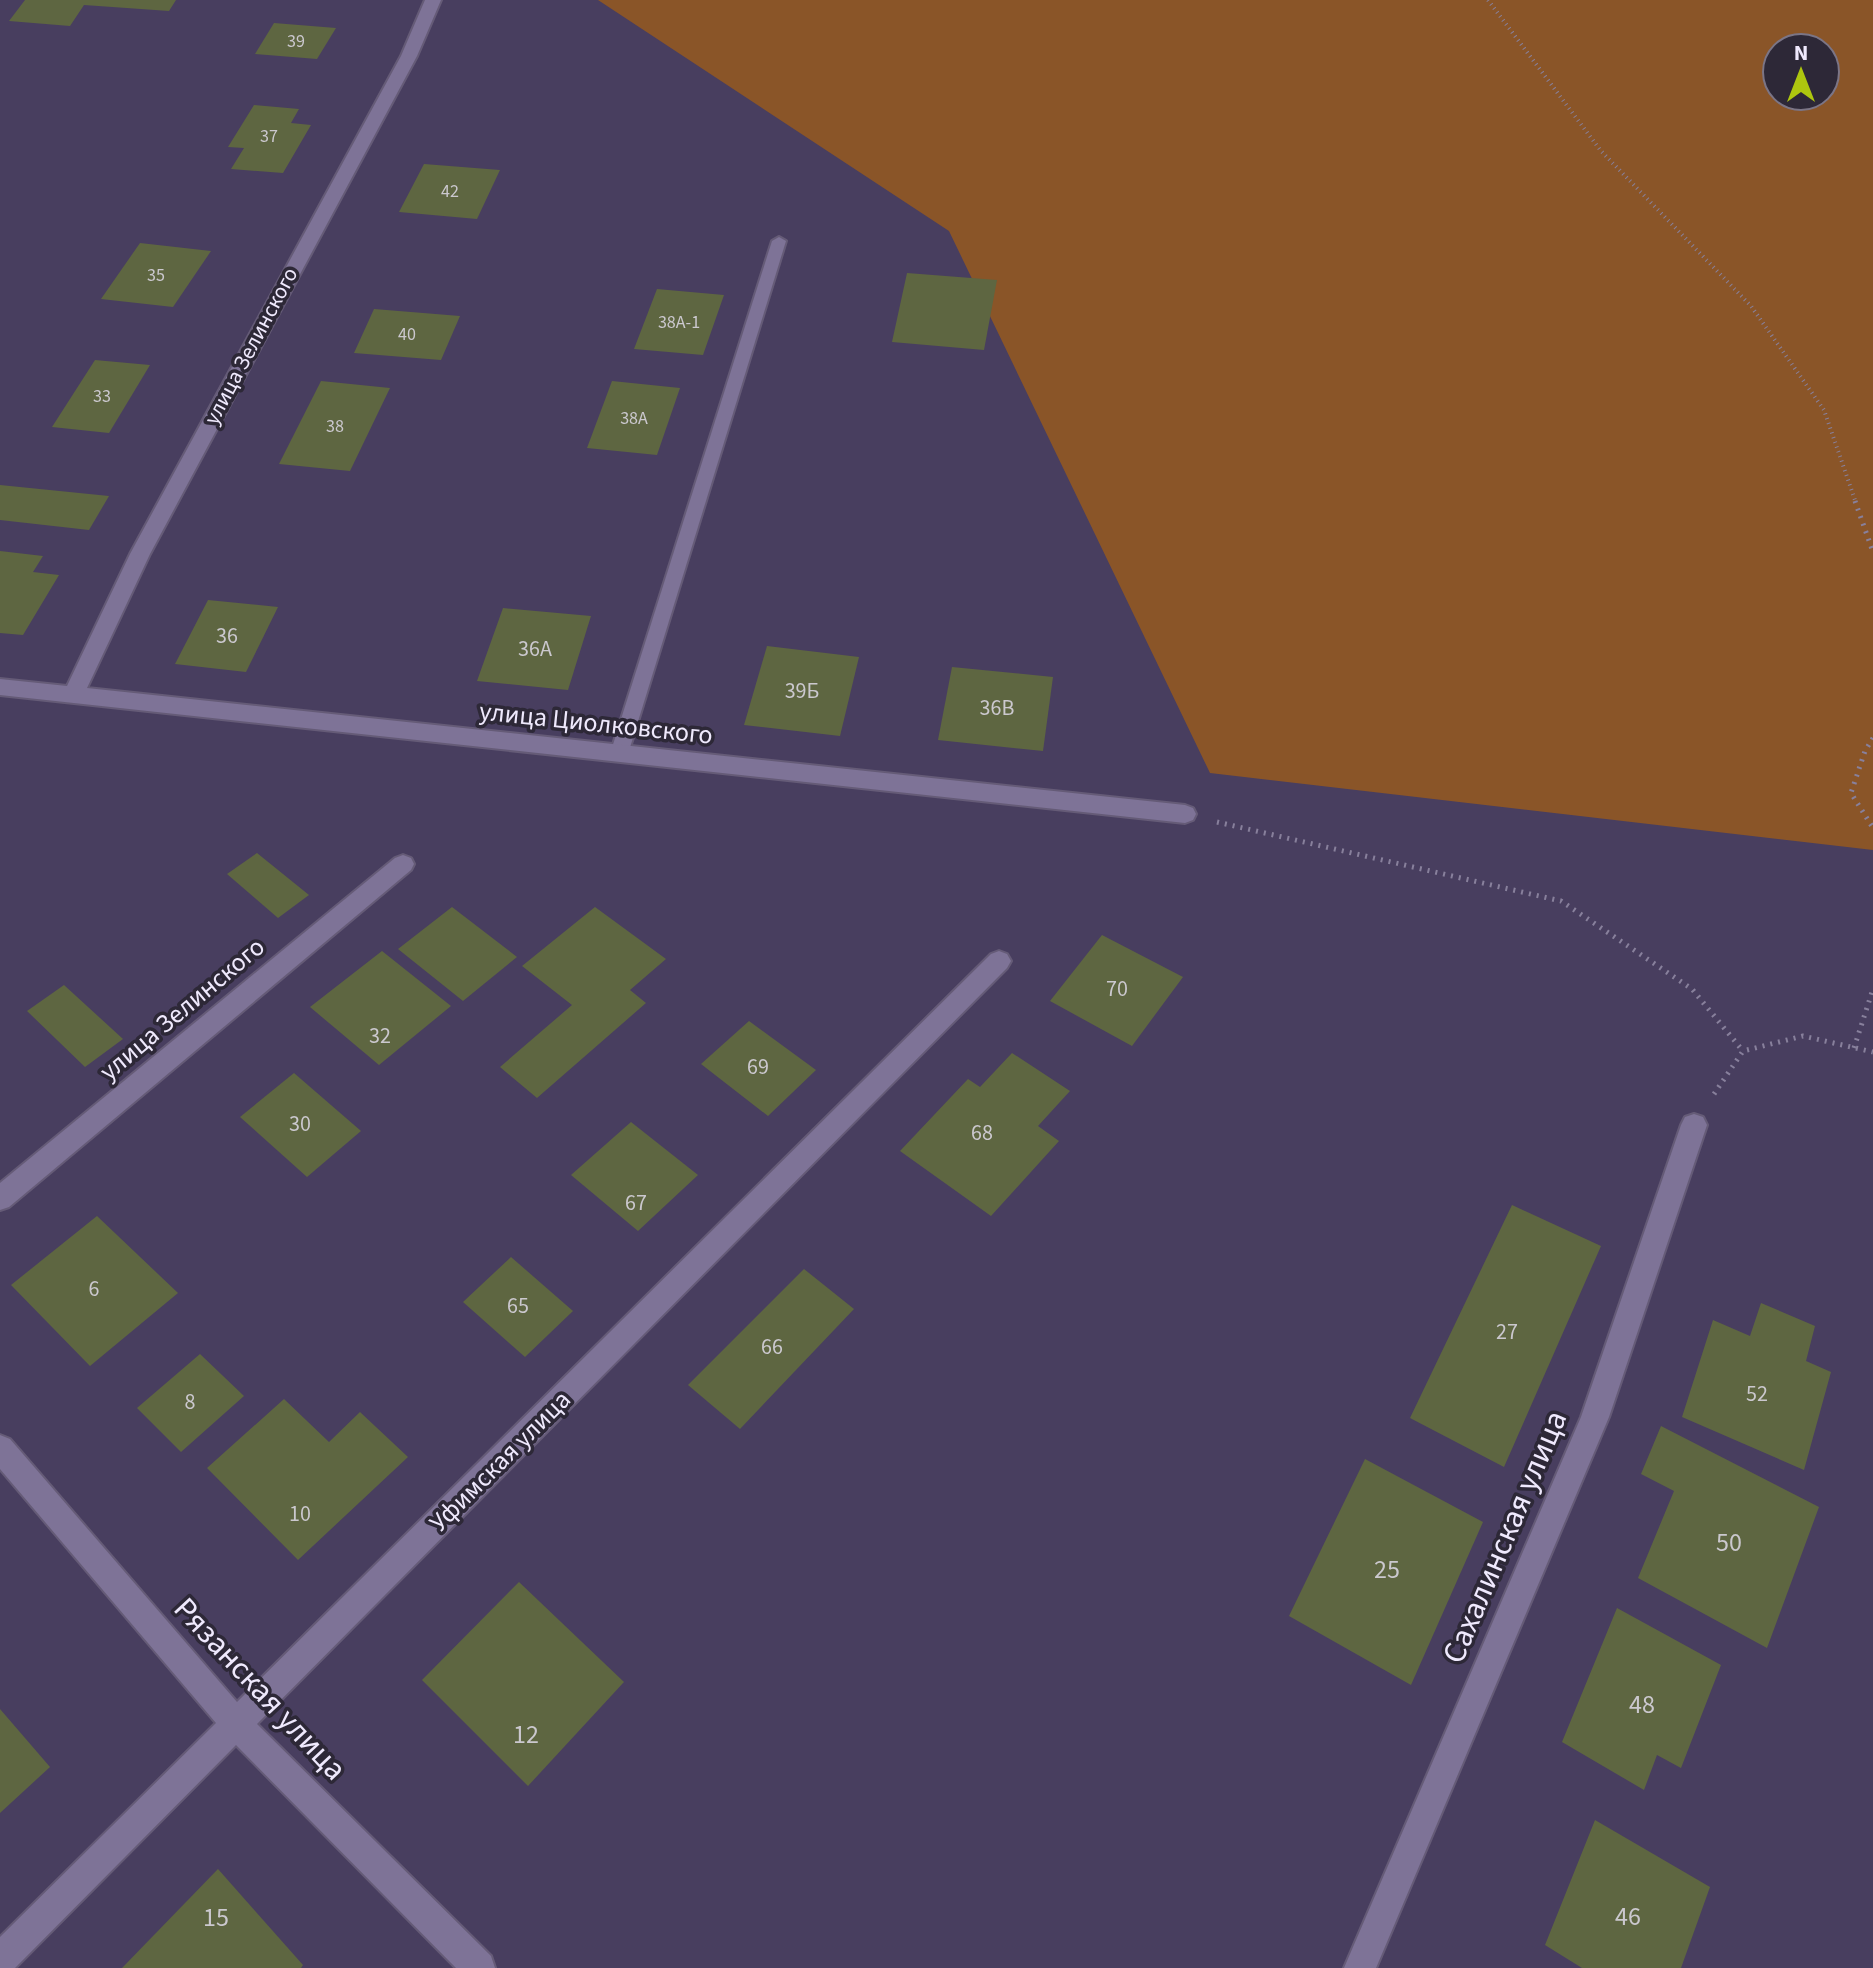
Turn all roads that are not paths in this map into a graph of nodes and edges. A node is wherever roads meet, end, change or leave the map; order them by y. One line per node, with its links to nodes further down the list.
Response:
1 (433, 0): 4 (street, улица Зелинского)
2 (779, 241): 5 (lane)
3 (0, 687): 4 (street, улица Циолковского)
4 (74, 694): 5 (street, улица Циолковского)
5 (619, 754): 6 (street, улица Циолковского)
6 (1185, 814)
7 (403, 864): 10 (street, улица Зелинского)
8 (999, 961): 12 (street, Уфимская улица)
9 (1694, 1125): 15 (street, Сахалинская улица)
10 (0, 1199)
11 (0, 1448): 12 (street, Рязанская улица)
12 (236, 1724): 13 (street, Уфимская улица); 14 (street, Рязанская улица)
13 (0, 1960)
14 (479, 1968)
15 (1360, 1968)

